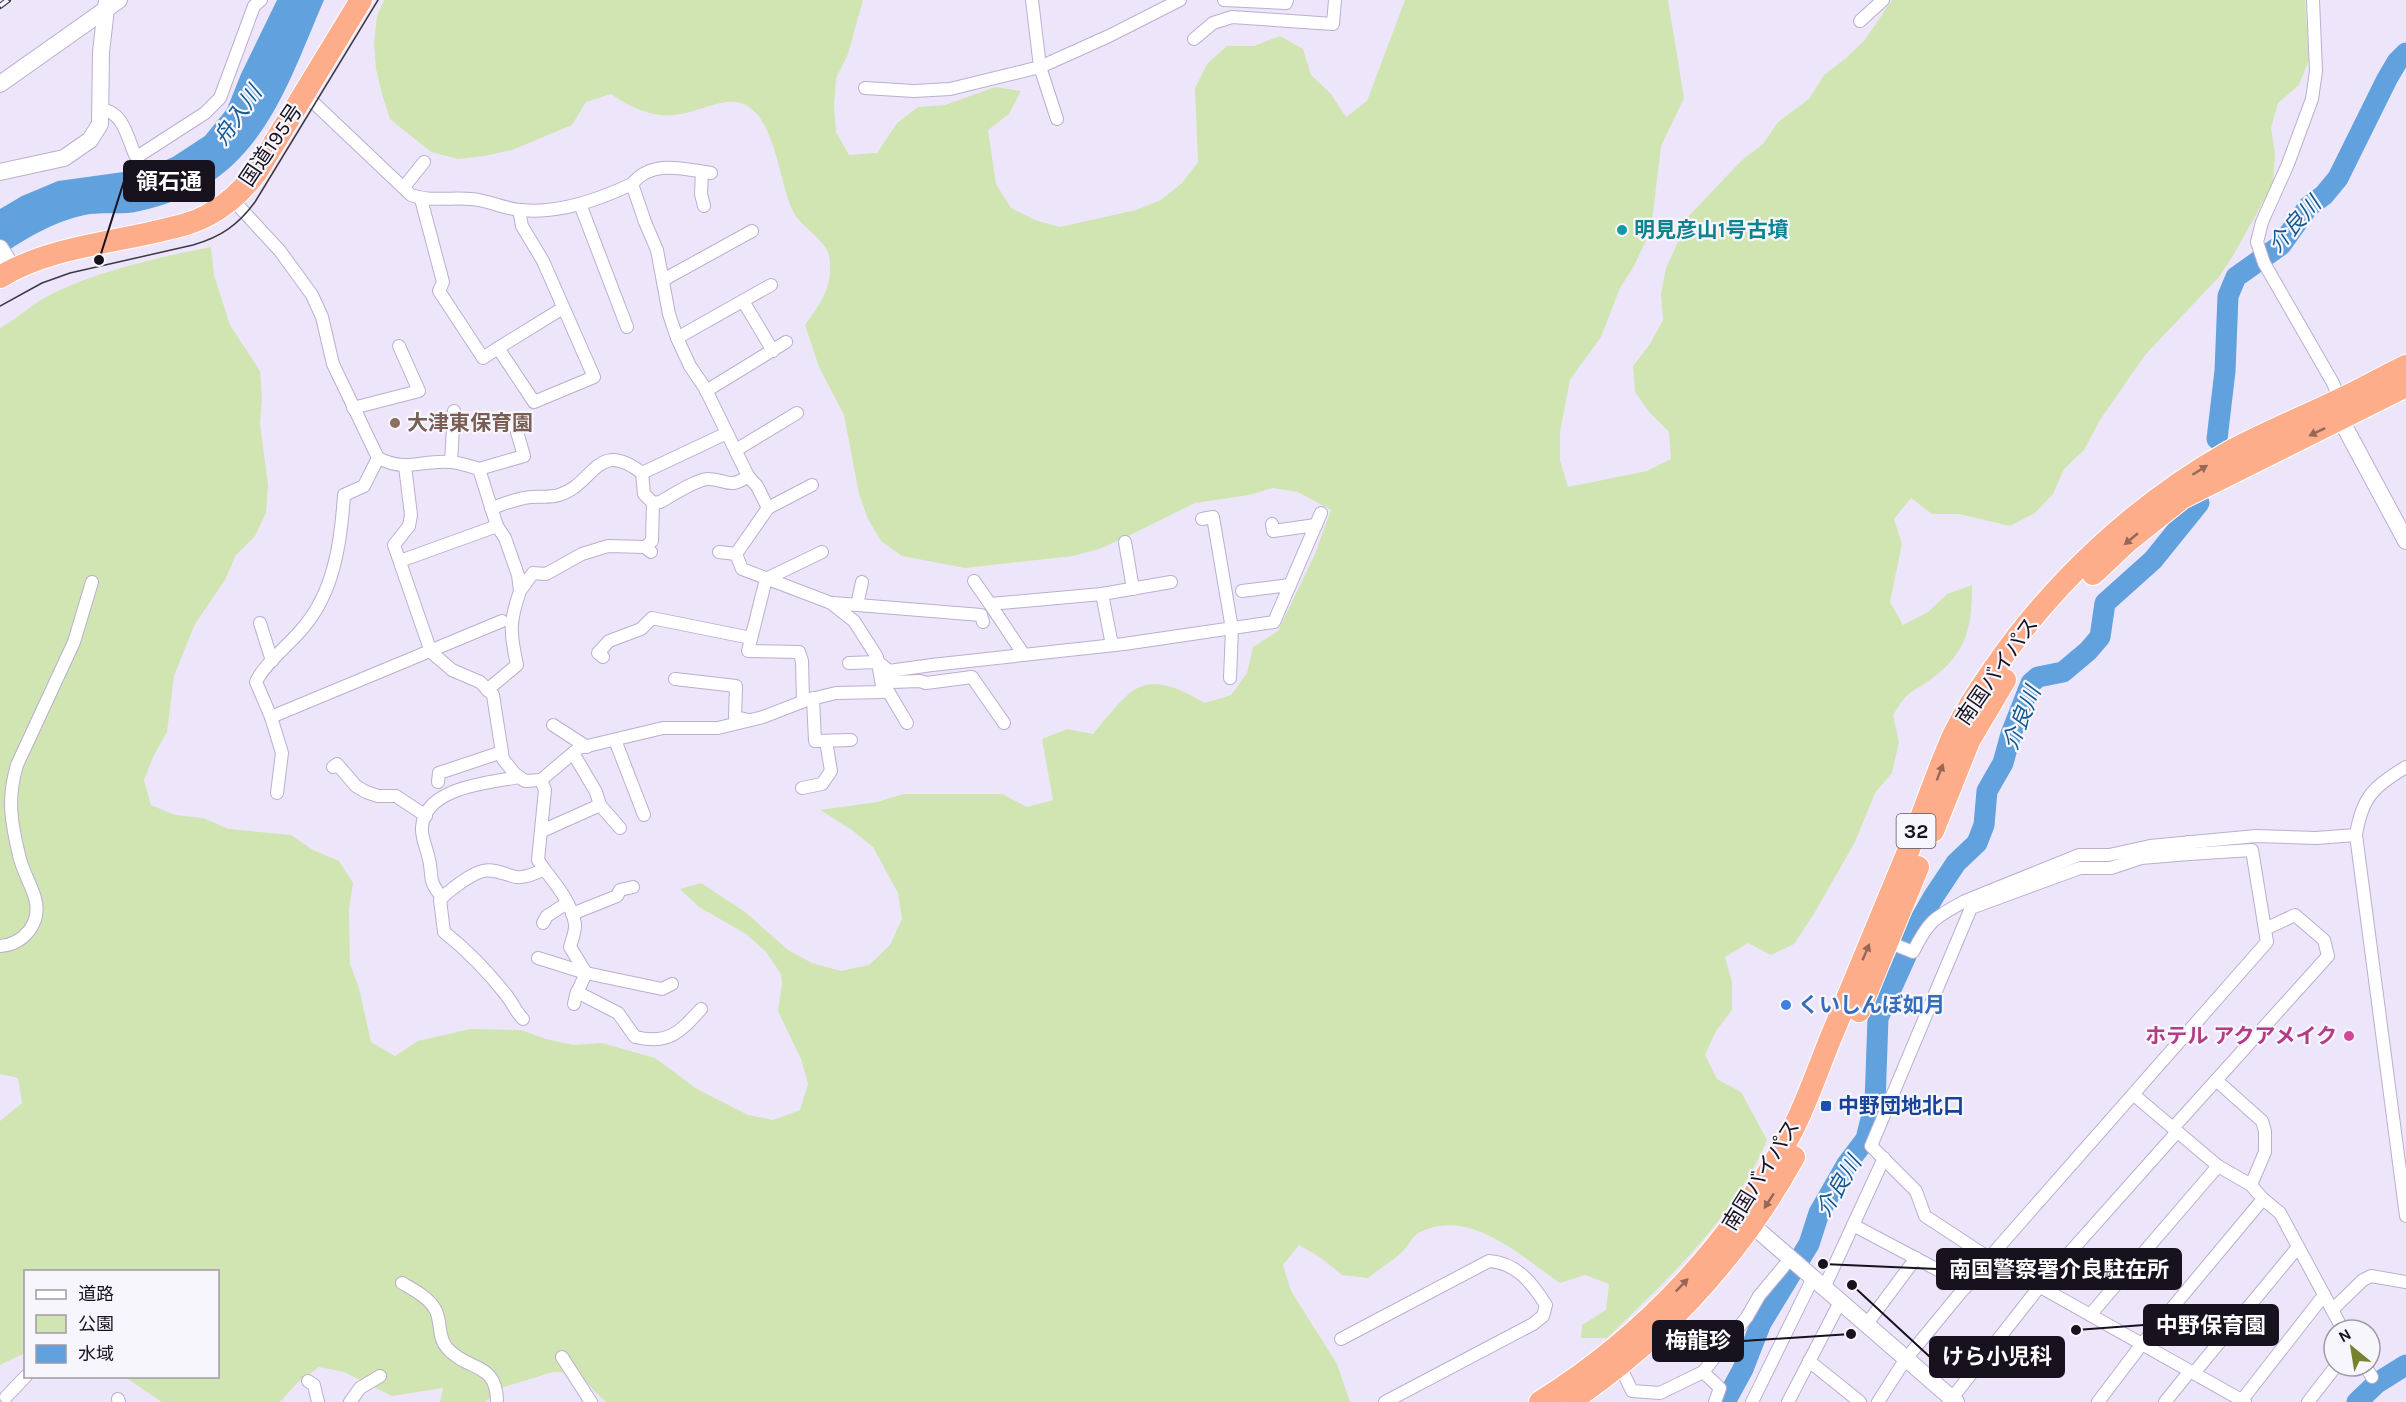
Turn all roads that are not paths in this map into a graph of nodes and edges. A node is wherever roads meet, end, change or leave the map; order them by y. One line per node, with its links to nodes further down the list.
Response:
1 (361, 0): 16 (highway, 国道195号)
2 (1032, 0): 13 (street)
3 (1180, 0): 13 (street)
4 (1224, 0): 5 (street)
5 (1287, 0)
6 (1335, 0): 12 (street)
7 (1883, 0): 11 (street)
8 (2313, 0): 44 (street)
9 (257, 2): 17 (street)
10 (111, 3): 14 (main road); 17 (main road)
11 (1860, 21)
12 (1194, 39)
13 (1040, 67): 15 (street); 18 (street)
14 (0, 84)
15 (865, 88)
16 (302, 98): 22 (street); 24 (highway, 国道195号)
17 (100, 109): 20 (main road)
18 (1057, 119)
19 (424, 162): 22 (street)
20 (0, 172)
21 (632, 184): 25 (street); 26 (street); 30 (street)
22 (404, 188): 23 (street)
23 (421, 198): 27 (street); 38 (street)
24 (232, 199): 29 (highway, 国道195号); 43 (street)
25 (580, 204): 27 (street); 34 (street)
26 (704, 206)
27 (519, 210): 33 (street)
28 (752, 231): 30 (street)
29 (4, 262)
30 (663, 280): 35 (street)
31 (771, 285): 32 (street)
32 (743, 301): 35 (street); 39 (street)
33 (563, 308): 38 (street); 38 (street)
34 (627, 327)
35 (677, 338): 42 (street)
36 (786, 342): 39 (street)
37 (399, 346): 43 (street)
38 (498, 348)
39 (773, 351): 42 (street)
40 (2406, 366): 44 (highway, 南国バイパス / 32)
41 (2406, 386): 44 (highway, 南国バイパス / 32)
42 (706, 391): 48 (street)
43 (353, 408): 50 (street)
44 (2341, 410): 66 (main road); 134 (highway, 南国バイパス / 32, one-way to 134); 150 (highway, 南国バイパス / 32, one-way to 44)
45 (454, 411): 51 (street)
46 (797, 413): 49 (street)
47 (515, 425): 53 (street)
48 (727, 433): 49 (street); 54 (street)
49 (736, 450): 55 (street)
50 (378, 458): 52 (street); 93 (street)
51 (451, 462): 52 (street); 53 (street)
52 (405, 466): 70 (street)
53 (479, 469): 58 (street)
54 (642, 474): 57 (street); 58 (street)
55 (748, 477): 57 (street); 59 (street)
56 (812, 485): 59 (street)
57 (653, 502): 78 (street)
58 (491, 508): 64 (street)
59 (768, 508): 69 (street)
60 (1321, 513): 63 (street)
61 (1203, 519): 87 (street)
62 (1272, 524): 63 (street)
63 (1316, 525): 76 (street)
64 (497, 526): 70 (street); 78 (street)
65 (1125, 542): 77 (street)
66 (2406, 542)
67 (719, 552): 69 (street)
68 (822, 552): 71 (street)
69 (736, 554): 71 (street)
70 (400, 561): 90 (street)
71 (766, 579): 81 (street); 88 (street)
72 (974, 581): 82 (street)
73 (92, 582): 135 (street)
74 (862, 582): 83 (street)
75 (1171, 582): 77 (street)
76 (1290, 585): 79 (street); 87 (street)
77 (1133, 589): 80 (street)
78 (520, 591): 100 (street)
79 (1242, 591)
80 (1102, 594): 82 (street); 89 (street)
81 (831, 603): 83 (street); 94 (street)
82 (990, 604): 91 (street)
83 (857, 605): 85 (street)
84 (502, 621): 90 (street)
85 (983, 622)
86 (260, 623): 93 (street)
87 (1232, 629): 89 (street); 97 (street)
88 (751, 638): 92 (street); 102 (street)
89 (1112, 645): 91 (street)
90 (431, 652): 100 (street); 103 (street)
91 (1024, 655): 96 (street)
92 (603, 657)
93 (272, 661): 103 (street)
94 (878, 662): 95 (street); 96 (street); 101 (street)
95 (849, 663)
96 (890, 671): 99 (street)
97 (1230, 678)
98 (675, 679): 104 (street)
99 (926, 683): 101 (street); 106 (street)
100 (487, 690): 112 (street)
101 (886, 692): 102 (street); 105 (street)
102 (808, 700): 104 (street); 110 (street)
103 (271, 717): 120 (street)
104 (750, 720): 108 (street)
105 (907, 723)
106 (1004, 723)
107 (553, 725): 111 (street)
108 (615, 740): 111 (street); 122 (street)
109 (851, 740): 110 (street)
110 (826, 741): 119 (street)
111 (587, 747): 113 (street)
112 (502, 752): 116 (street); 118 (street)
113 (573, 753): 117 (street); 121 (street)
114 (333, 767): 123 (street)
115 (2406, 767): 126 (street)
116 (519, 777): 117 (street); 123 (street)
117 (541, 780): 125 (street)
118 (438, 782)
119 (801, 788)
120 (277, 793)
121 (600, 805): 124 (street); 125 (street)
122 (644, 815)
123 (426, 816): 130 (street)
124 (620, 828)
125 (542, 831): 128 (street)
126 (2356, 835): 127 (street); 148 (street)
127 (2189, 848): 133 (street); 134 (street); 144 (street)
128 (544, 869): 130 (street); 131 (street)
129 (633, 887): 131 (street)
130 (442, 897): 140 (street)
131 (569, 909): 132 (street); 137 (street)
132 (543, 923)
133 (2265, 929): 141 (street); 142 (street)
134 (1888, 942): 150 (highway, 南国バイパス / 32, one-way to 150)
135 (0, 946)
136 (538, 958): 137 (street)
137 (586, 973): 138 (street); 139 (street)
138 (672, 984)
139 (701, 1009)
140 (523, 1019)
141 (2216, 1080): 143 (street); 146 (street)
142 (2134, 1095): 143 (street); 154 (street)
143 (2175, 1130): 145 (street); 158 (street)
144 (1884, 1158): 151 (street); 154 (street)
145 (2218, 1166): 146 (street); 163 (street)
146 (2251, 1185): 147 (street)
147 (2263, 1199): 152 (street); 167 (street)
148 (2406, 1209): 149 (street)
149 (2406, 1216)
150 (1747, 1220): 155 (main road); 169 (highway, 南国バイパス / 32)
151 (1853, 1225): 153 (street); 155 (street)
152 (2298, 1247): 160 (street); 173 (street)
153 (1916, 1258): 159 (street); 165 (street)
154 (1989, 1258): 158 (street); 159 (street)
155 (1805, 1271): 161 (main road); 172 (street); 189 (street)
156 (2406, 1282): 162 (street)
157 (402, 1283): 183 (street)
158 (2040, 1286): 163 (street); 179 (street)
159 (1965, 1288): 170 (street)
160 (2324, 1295): 162 (street); 180 (street)
161 (1840, 1302): 165 (main road); 171 (street)
162 (2332, 1310): 164 (street)
163 (2090, 1315): 167 (street)
164 (2336, 1318)
165 (1866, 1325): 170 (main road)
166 (1341, 1339): 185 (street)
167 (2142, 1344): 173 (street); 193 (street)
168 (562, 1357): 184 (street)
169 (1617, 1358): 172 (street); 186 (highway, 南国バイパス / 32); 187 (highway, 南国バイパス / 32)
170 (1905, 1360): 179 (main road); 192 (street)
171 (1809, 1361): 190 (street); 191 (street)
172 (1703, 1372): 188 (street)
173 (2192, 1372): 180 (street); 194 (street)
174 (380, 1376): 182 (street)
175 (25, 1378): 178 (street)
176 (2326, 1378): 195 (street)
177 (308, 1381): 181 (street)
178 (6, 1397)
179 (1952, 1401)
180 (2241, 1401)
181 (318, 1402)
182 (350, 1402)
183 (498, 1402)
184 (591, 1402)
185 (1385, 1402)
186 (1540, 1402)
187 (1569, 1402)
188 (1715, 1402)
189 (1752, 1402)
190 (1788, 1402)
191 (1860, 1402)
192 (1878, 1402)
193 (2098, 1402)
194 (2165, 1402)
195 (2307, 1402)

